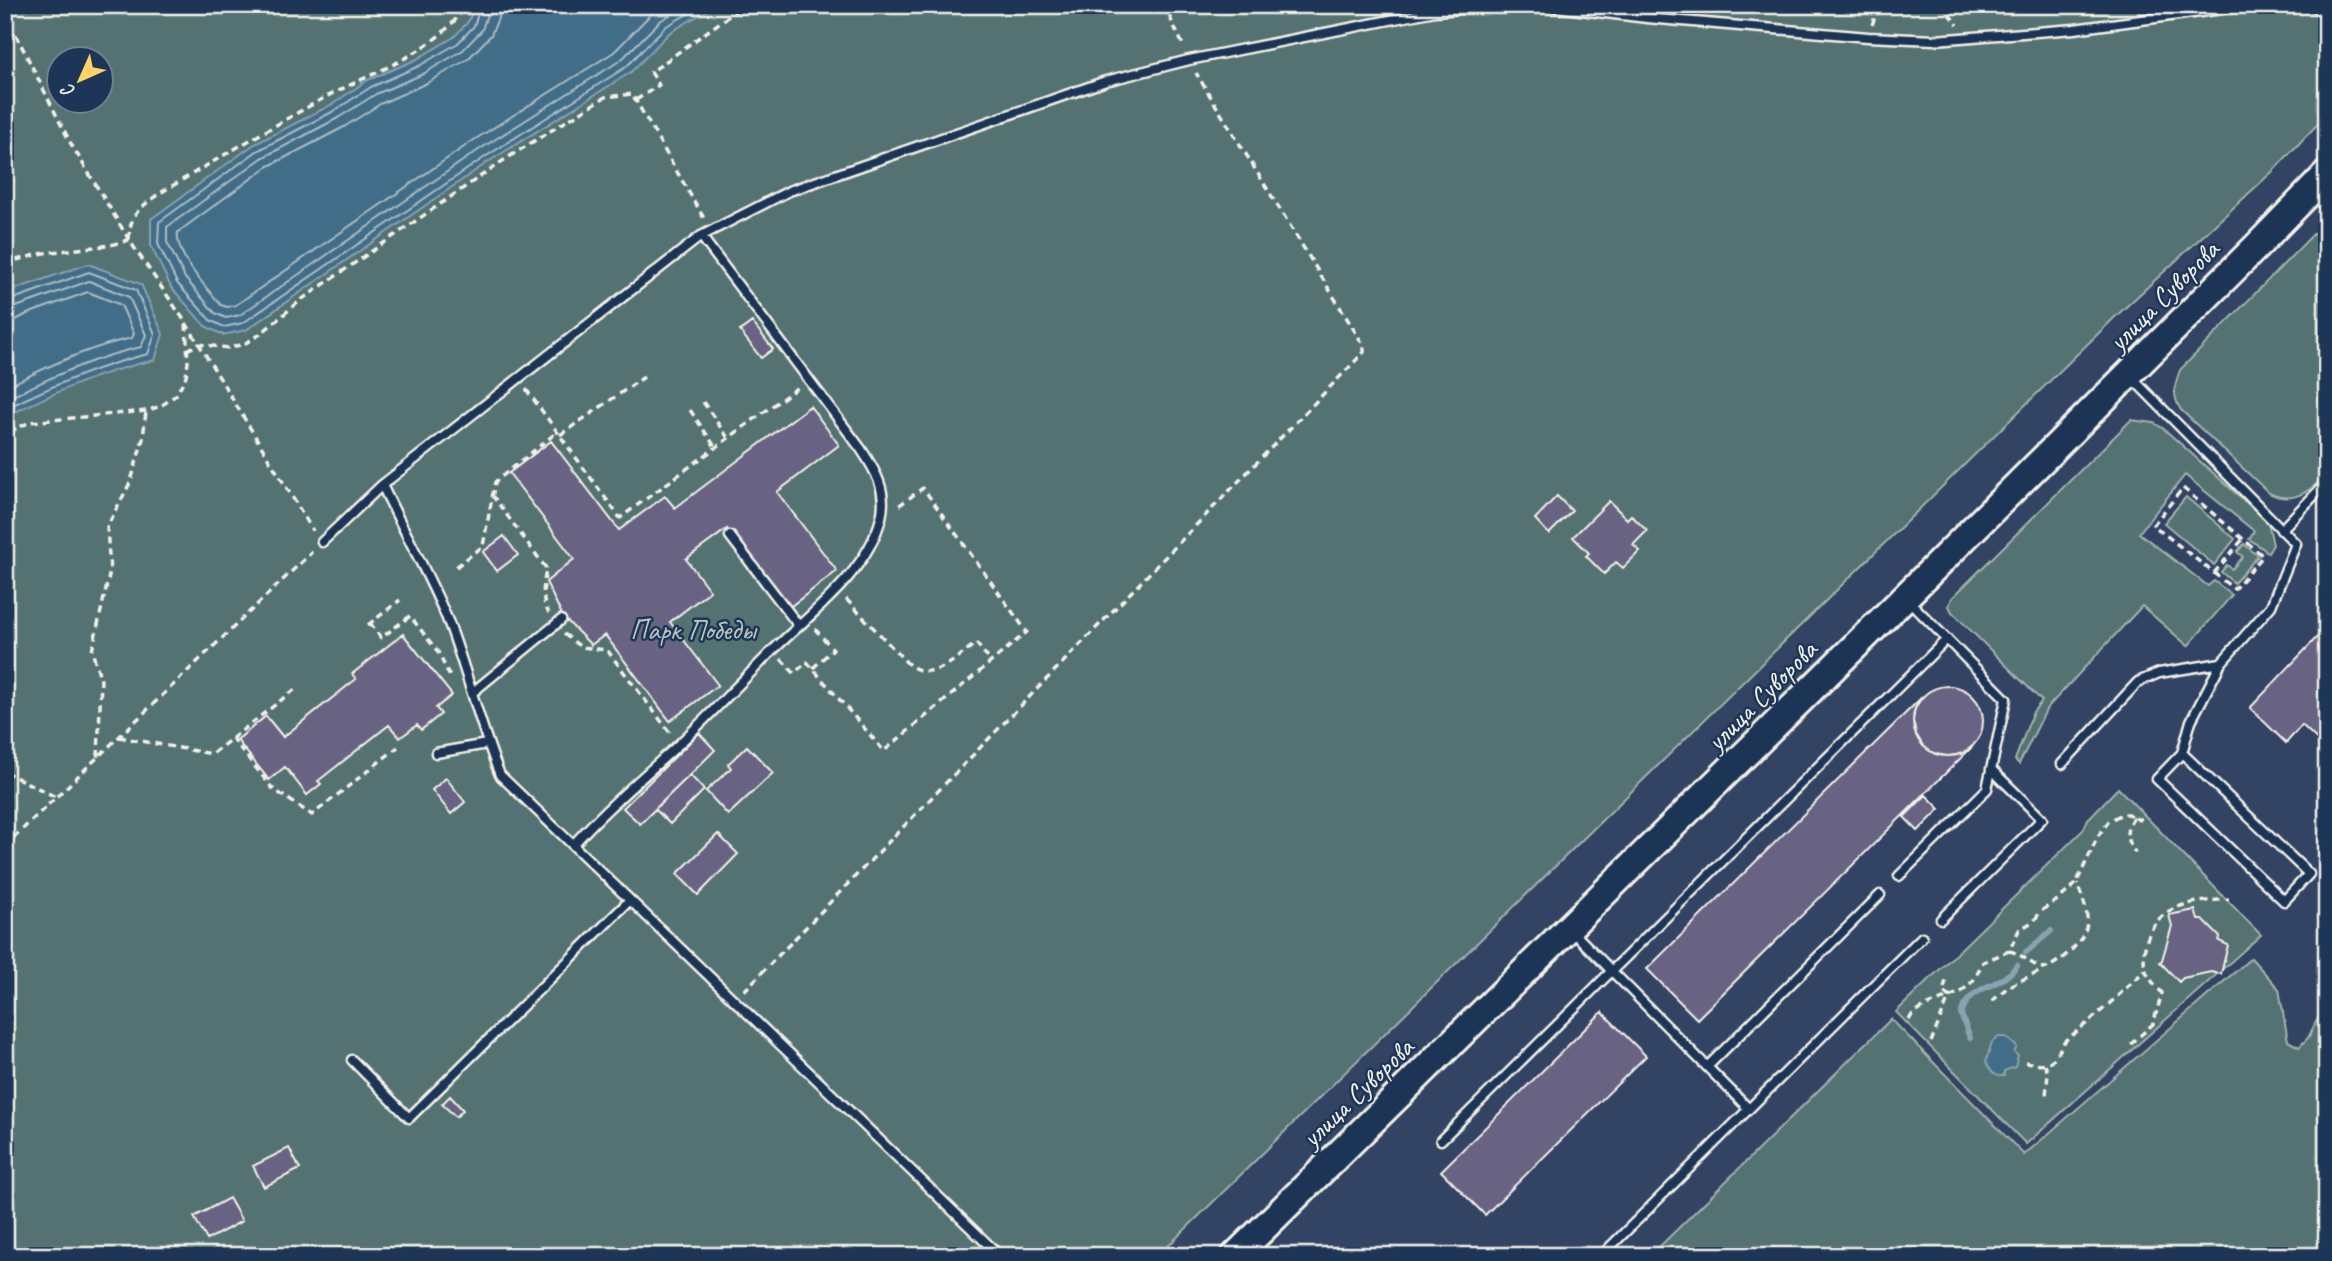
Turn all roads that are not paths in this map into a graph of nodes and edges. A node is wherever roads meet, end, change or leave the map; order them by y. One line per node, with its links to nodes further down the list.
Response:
1 (1517, 5): 7 (lane)
2 (1538, 5): 3 (lane)
3 (2252, 5)
4 (2308, 5): 5 (lane)
5 (2327, 9)
6 (2327, 173): 8 (main road, улица Суворова)
7 (701, 236): 10 (lane); 16 (lane)
8 (2129, 375): 11 (lane); 14 (main road, улица Суворова)
9 (2327, 482): 11 (lane)
10 (382, 485): 13 (lane); 19 (lane)
11 (2281, 530): 18 (lane)
12 (730, 536): 16 (lane)
13 (322, 542)
14 (1905, 597): 17 (lane); 30 (main road, улица Суворова)
15 (559, 622): 19 (lane)
16 (799, 626): 25 (lane)
17 (1947, 639): 24 (lane); 32 (lane)
18 (2221, 663): 22 (lane); 23 (lane)
19 (473, 692): 20 (lane)
20 (487, 744): 21 (lane); 25 (lane)
21 (436, 753)
22 (2182, 753): 22 (lane)
23 (2062, 764)
24 (1991, 769): 26 (lane); 29 (lane)
25 (573, 845): 28 (lane)
26 (1899, 876)
27 (1880, 895): 34 (lane)
28 (629, 901): 33 (lane); 37 (lane)
29 (1941, 919)
30 (1569, 928): 32 (lane); 38 (main road, улица Суворова)
31 (1922, 937): 35 (lane)
32 (1612, 971): 34 (lane); 36 (lane)
33 (352, 1060)
34 (1707, 1067): 35 (lane)
35 (1749, 1110): 39 (lane)
36 (1441, 1140)
37 (1000, 1256)
38 (1235, 1256)
39 (1601, 1256)

